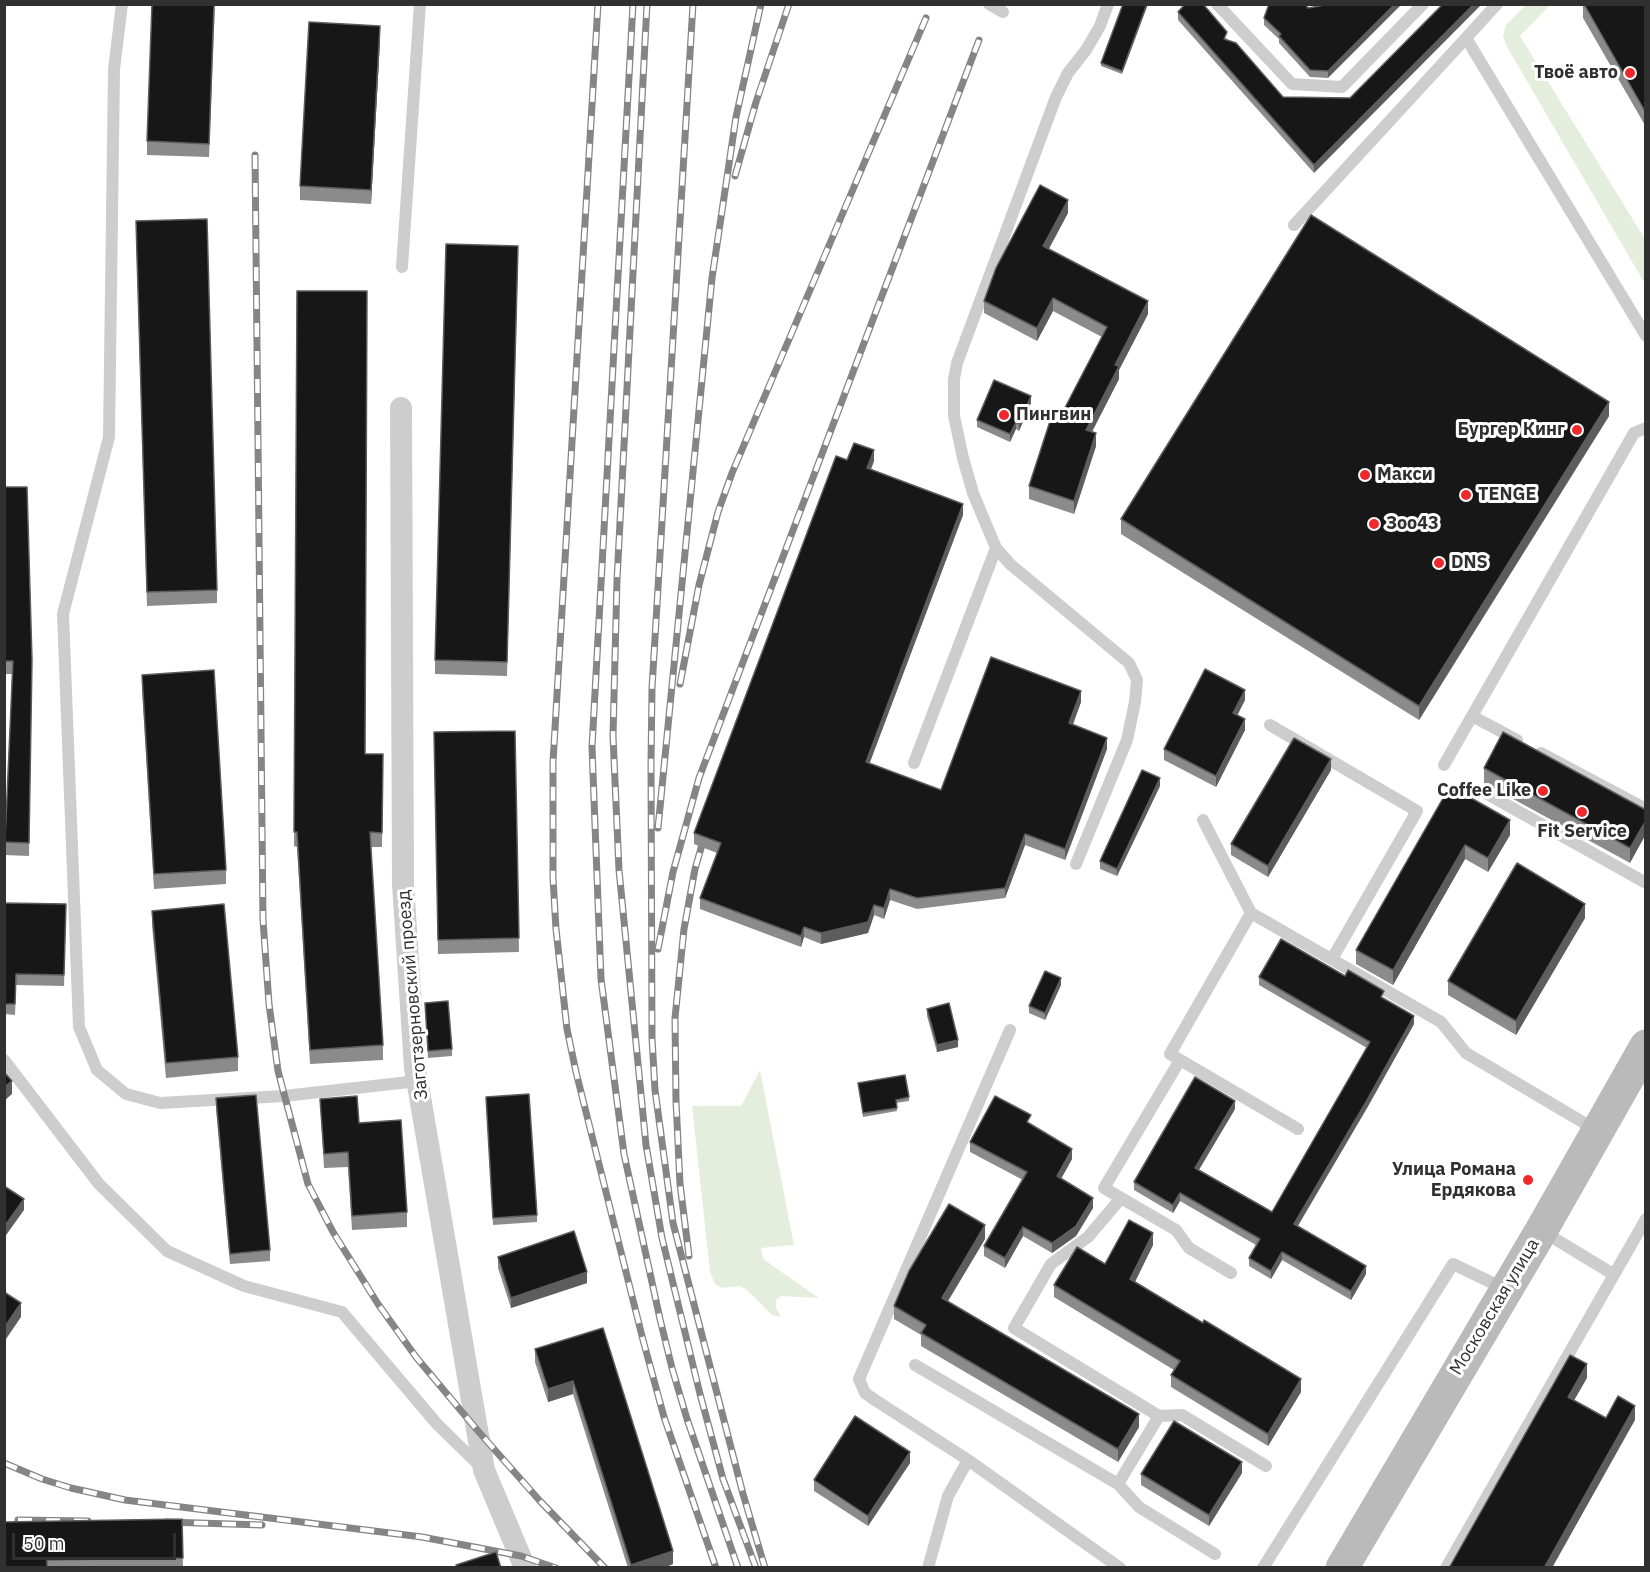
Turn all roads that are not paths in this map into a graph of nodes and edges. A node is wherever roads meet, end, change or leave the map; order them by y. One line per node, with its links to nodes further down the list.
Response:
1 (122, 4): 31 (lane)
2 (420, 4): 11 (lane)
3 (989, 4): 8 (lane)
4 (1108, 4): 15 (lane)
5 (1217, 4): 6 (lane)
6 (1423, 4)
7 (1497, 4): 9 (lane)
8 (1003, 12)
9 (1466, 38): 10 (lane); 12 (lane)
10 (1294, 225)
11 (402, 267)
12 (1646, 336)
13 (401, 408): 31 (street, Заготзерновский проезд)
14 (1646, 428): 16 (lane)
15 (996, 548): 18 (lane); 23 (lane)
16 (1472, 716): 19 (lane); 21 (lane)
17 (1270, 725): 26 (lane)
18 (914, 763)
19 (1444, 765)
20 (1482, 790): 24 (lane)
21 (1646, 809)
22 (1203, 820): 25 (lane)
23 (1076, 864)
24 (1646, 883)
25 (1251, 913): 26 (lane); 30 (lane)
26 (1332, 959): 33 (lane)
27 (1010, 1030): 42 (lane)
28 (1646, 1046): 33 (main road, Московская улица)
29 (4, 1060): 44 (lane)
30 (1180, 1060): 32 (lane); 34 (lane)
31 (417, 1081): 44 (street, Заготзерновский проезд)
32 (1298, 1129)
33 (1596, 1130): 36 (main road, Московская улица)
34 (1121, 1198): 37 (lane); 41 (lane)
35 (1646, 1219): 38 (lane)
36 (1540, 1231): 38 (lane); 39 (main road, Московская улица)
37 (1231, 1273)
38 (1613, 1274): 52 (lane)
39 (1505, 1289): 50 (lane); 51 (main road, Московская улица)
40 (915, 1365): 45 (lane)
41 (1159, 1416): 43 (lane); 45 (lane)
42 (968, 1460): 48 (lane); 49 (lane)
43 (1266, 1466)
44 (484, 1470): 47 (street, Заготзерновский проезд)
45 (1118, 1484): 46 (lane)
46 (1215, 1554)
47 (525, 1568)
48 (928, 1568)
49 (1120, 1568)
50 (1263, 1568)
51 (1342, 1568)
52 (1446, 1568)

